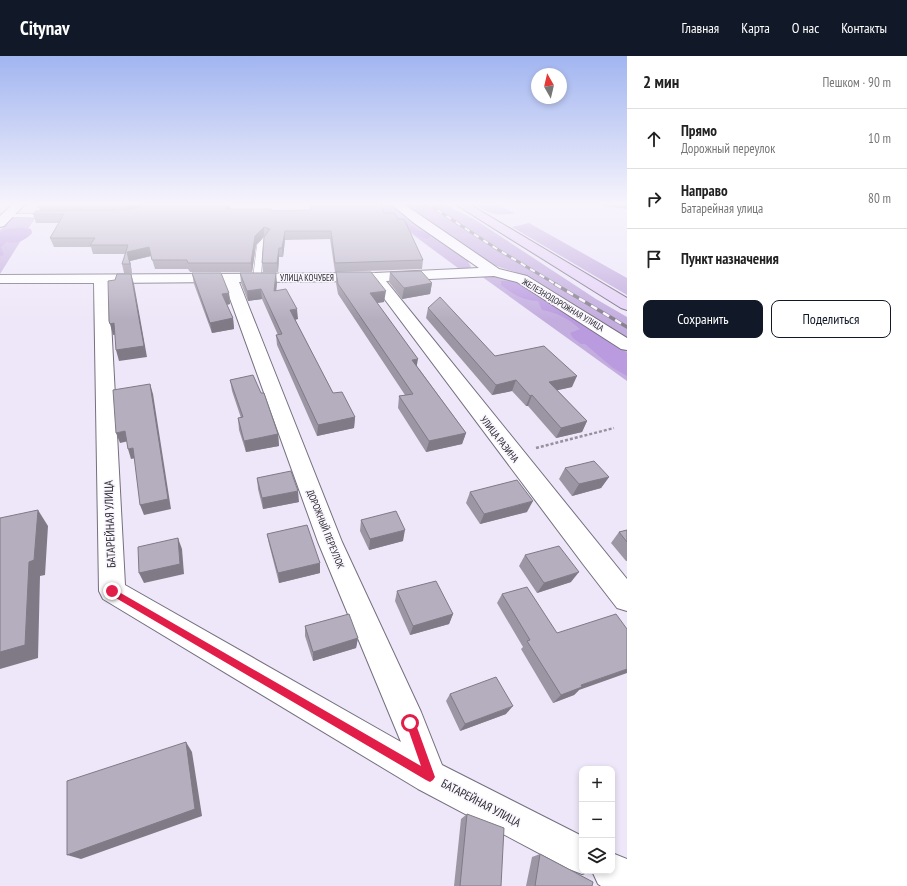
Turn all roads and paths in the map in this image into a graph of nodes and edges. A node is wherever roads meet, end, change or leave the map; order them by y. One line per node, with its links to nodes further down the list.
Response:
1 (262, 243): 7 (lane)
2 (451, 243): 4 (street, ЖЕЛЕЗНОДОРОЖНАЯ УЛИЦА)
3 (525, 243): 10 (main road)
4 (494, 272): 8 (street, УЛИЦА КОЧУБЕЯ); 11 (street, ЖЕЛЕЗНОДОРОЖНАЯ УЛИЦА)
5 (102, 278): 6 (street, УЛИЦА КОЧУБЕЯ); 9 (street, УЛИЦА КОЧУБЕЯ); 15 (street, БАТАРЕЙНАЯ УЛИЦА)
6 (230, 278): 7 (street, УЛИЦА КОЧУБЕЯ); 15 (street, ДОРОЖНЫЙ ПЕРЕУЛОК)
7 (257, 278): 8 (street, УЛИЦА КОЧУБЕЯ)
8 (375, 278): 13 (street, УЛИЦА РАЗИНА)
9 (0, 279)
10 (627, 305)
11 (627, 345)
12 (614, 428): 13 (path)
13 (512, 454): 14 (street, УЛИЦА РАЗИНА)
14 (627, 599)
15 (430, 777): 16 (street, БАТАРЕЙНАЯ УЛИЦА)
16 (579, 854)
17 (615, 873): 18 (street)
18 (627, 880)

